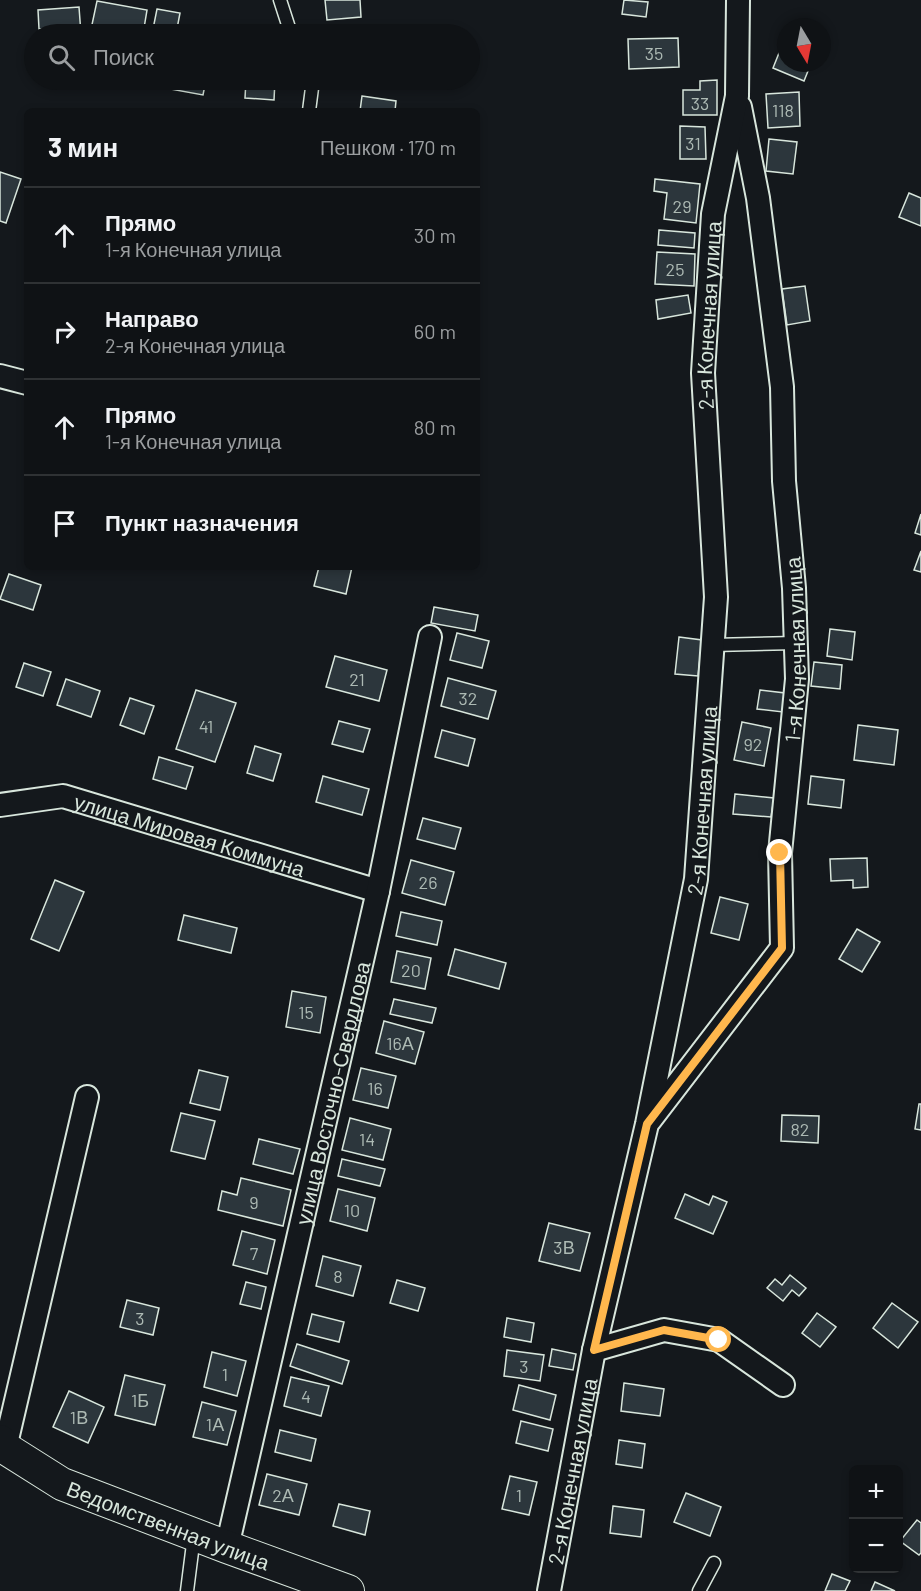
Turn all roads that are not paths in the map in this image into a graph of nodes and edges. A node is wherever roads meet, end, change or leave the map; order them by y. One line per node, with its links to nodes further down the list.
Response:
1 (280, 0): 3 (lane)
2 (738, 0): 5 (street, 2-я Конечная улица)
3 (288, 24)
4 (312, 90): 6 (lane)
5 (737, 96): 10 (street, 1-я Конечная улица); 11 (street, 2-я Конечная улица)
6 (309, 108)
7 (0, 375): 8 (street)
8 (24, 382)
9 (430, 637): 13 (street, улица Восточно-Свердлова)
10 (796, 643): 11 (lane); 15 (street, 1-я Конечная улица)
11 (712, 645): 15 (street, 2-я Конечная улица)
12 (0, 805): 13 (street, улица Мировая Коммуна)
13 (378, 891): 20 (street, улица Восточно-Свердлова)
14 (87, 1097): 18 (street)
15 (647, 1124): 16 (street, 2-я Конечная улица)
16 (594, 1350): 17 (street); 24 (street, 2-я Конечная улица)
17 (783, 1385)
18 (2, 1446): 19 (main road, Ведомственная улица)
19 (194, 1535): 20 (main road, Ведомственная улица); 22 (lane)
20 (227, 1547): 23 (main road, Ведомственная улица)
21 (714, 1563): 25 (lane)
22 (187, 1591)
23 (348, 1591)
24 (549, 1591)
25 (699, 1591)

